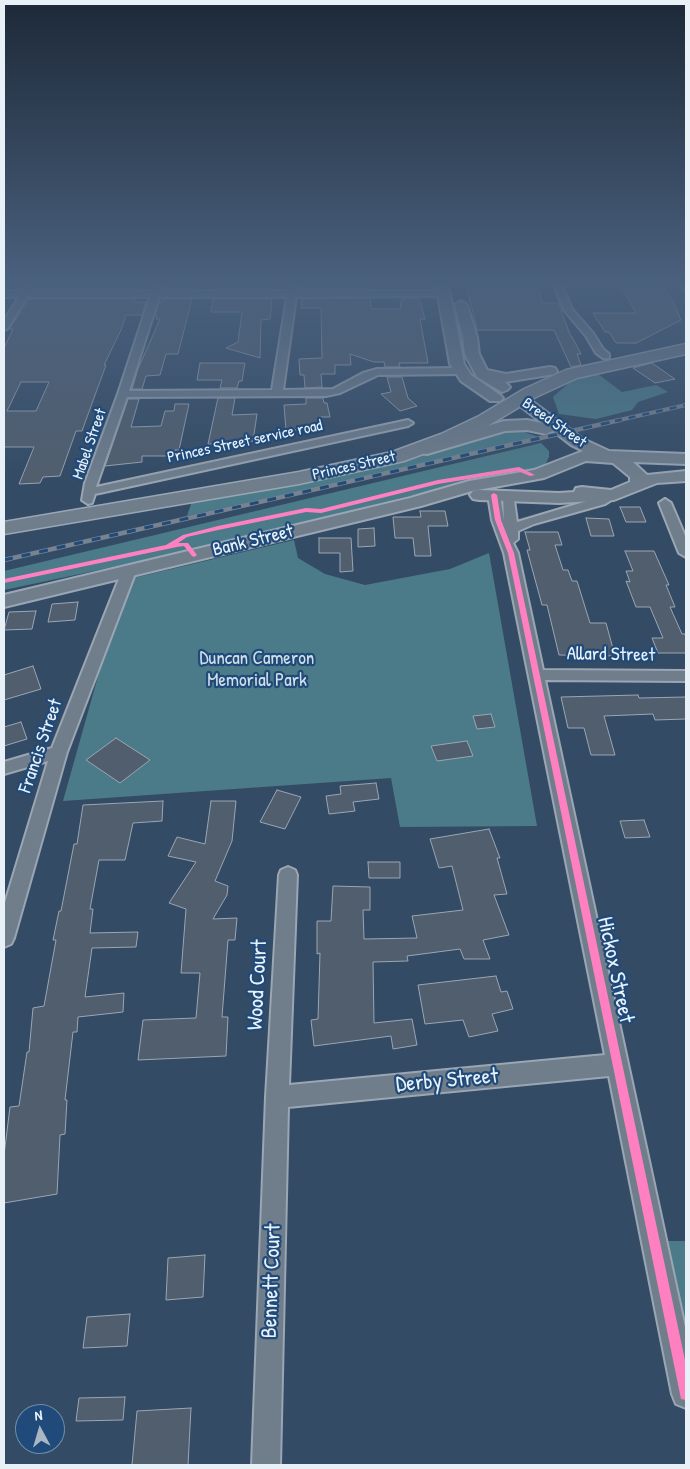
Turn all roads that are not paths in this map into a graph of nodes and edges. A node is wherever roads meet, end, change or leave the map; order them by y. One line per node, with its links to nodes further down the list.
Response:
1 (136, 353): 13 (street, Mabel Street)
2 (283, 353): 14 (street)
3 (455, 353): 10 (main road)
4 (472, 353): 11 (main road)
5 (601, 353): 9 (street)
6 (622, 353): 9 (highway, Princes Street)
7 (660, 353): 9 (highway)
8 (665, 353): 12 (highway, Princes Street)
9 (606, 356): 12 (highway, Princes Street)
10 (460, 371): 14 (street); 15 (main road, Breed Street)
11 (482, 374): 12 (main road); 15 (main road, Breed Street)
12 (557, 374): 15 (highway, Princes Street); 17 (main road)
13 (123, 394): 14 (street); 26 (street, Mabel Street)
14 (278, 394)
15 (508, 398): 17 (main road, Breed Street); 19 (highway, Princes Street); 26 (highway, Princes Street)
16 (408, 423): 26 (street, Princes Street service road)
17 (549, 426): 18 (main road, Breed Street); 19 (main road); 21 (main road, Breed Street)
18 (608, 456): 20 (main road, Bank Street); 21 (main road, Bank Street); 23 (main road, Breed Street)
19 (397, 457): 26 (highway, Princes Street)
20 (686, 459)
21 (565, 463): 24 (main road, Bank Street); 25 (main road, Breed Street)
22 (686, 476): 23 (main road, Bank Street)
23 (637, 486): 25 (main road, Bank Street)
24 (499, 491): 25 (main road, Bank Street); 30 (street, Hickox Street); 32 (main road, Bank Street)
25 (605, 495): 30 (street)
26 (89, 502): 28 (highway, Princes Street); 29 (highway, Princes Street)
27 (664, 503): 31 (street)
28 (4, 514)
29 (4, 528)
30 (506, 528): 34 (street, Hickox Street)
31 (686, 553)
32 (129, 571): 33 (main road, Bank Street); 36 (street, Francis Street)
33 (4, 601)
34 (536, 674): 35 (street, Allard Street); 40 (street, Hickox Street)
35 (686, 676)
36 (59, 752): 37 (street); 39 (street, Francis Street)
37 (4, 768)
38 (288, 875): 41 (street, Wood Court)
39 (4, 938)
40 (617, 1065): 41 (street, Derby Street); 42 (street, Hickox Street)
41 (277, 1097): 43 (street, Bennett Court)
42 (686, 1394)
43 (266, 1465)

